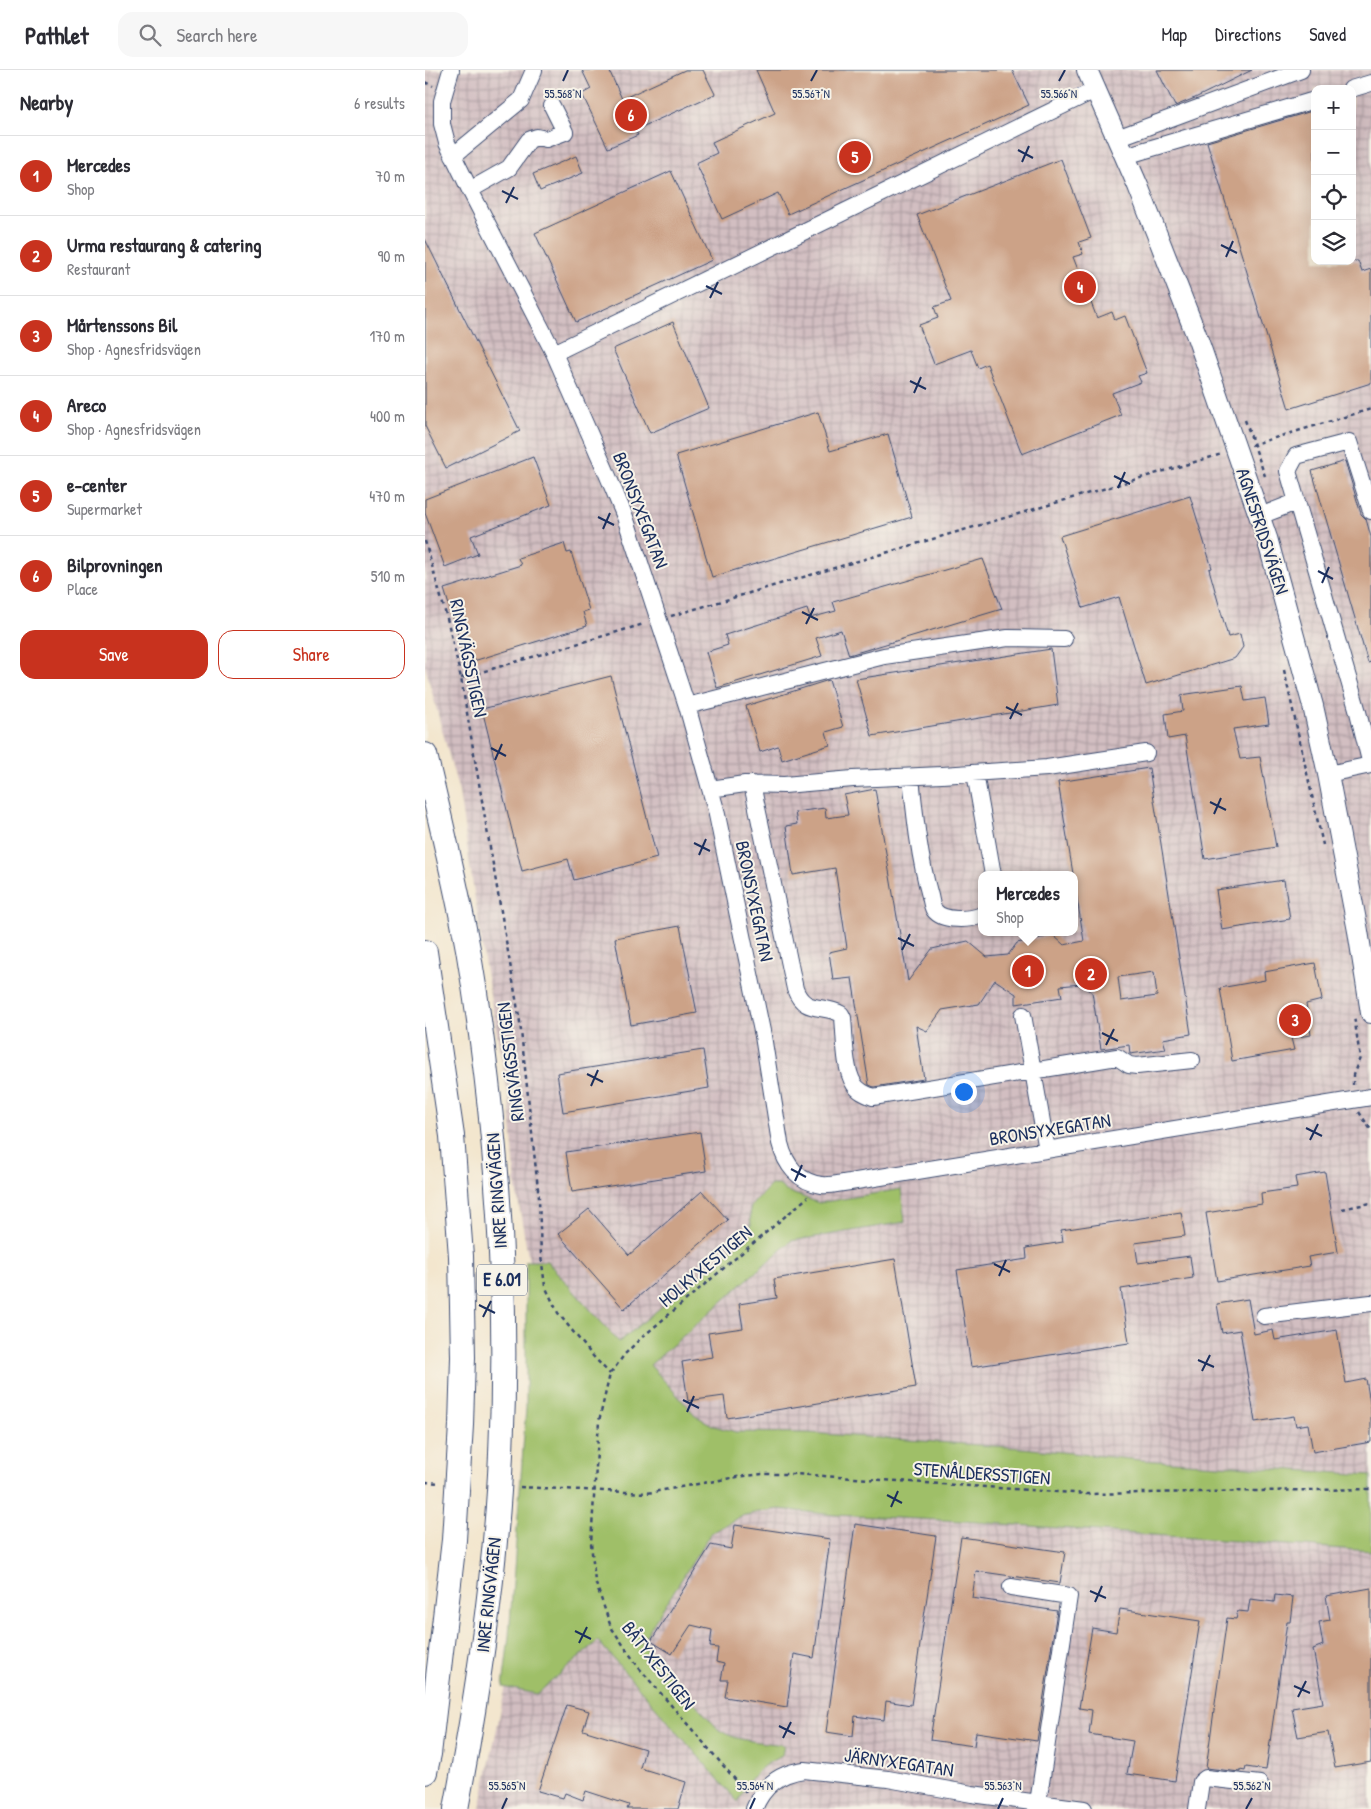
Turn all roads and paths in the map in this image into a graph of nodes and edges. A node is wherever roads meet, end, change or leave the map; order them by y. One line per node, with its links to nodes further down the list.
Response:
1 (451, 70): 11 (street, BRONSYXEGATAN)
2 (534, 70): 11 (street)
3 (1087, 70): 7 (main road, AGNESFRIDSVÄGEN)
4 (1301, 70): 10 (street)
5 (1371, 83): 6 (street)
6 (1356, 88)
7 (1095, 90): 10 (main road, AGNESFRIDSVÄGEN); 14 (street)
8 (1311, 101): 12 (street)
9 (553, 106): 13 (street)
10 (1117, 138): 12 (main road, AGNESFRIDSVÄGEN)
11 (453, 156): 13 (street, BRONSYXEGATAN)
12 (1125, 156): 16 (main road, AGNESFRIDSVÄGEN)
13 (469, 190): 14 (street, BRONSYXEGATAN)
14 (554, 353): 21 (street, BRONSYXEGATAN)
15 (1371, 409): 16 (path)
16 (1236, 450): 19 (main road, AGNESFRIDSVÄGEN); 21 (path)
17 (1297, 502): 18 (street); 19 (street); 26 (street)
18 (1371, 511)
19 (1260, 516): 31 (main road, AGNESFRIDSVÄGEN)
20 (425, 541): 24 (path, RINGVÄGSSTIGEN)
21 (659, 620): 24 (path); 25 (street, BRONSYXEGATAN)
22 (1064, 639): 25 (street)
23 (1284, 666): 35 (path)
24 (461, 678): 51 (path, RINGVÄGSSTIGEN)
25 (687, 706): 34 (street, BRONSYXEGATAN)
26 (1364, 710): 29 (street)
27 (1146, 752): 30 (street)
28 (425, 756): 62 (highway, INRE RINGVÄGEN / E 6.01)
29 (1371, 765): 31 (street)
30 (975, 773): 32 (street); 36 (street)
31 (1328, 774): 39 (main road, AGNESFRIDSVÄGEN)
32 (911, 777): 33 (street); 37 (street)
33 (752, 784): 34 (street); 42 (street)
34 (710, 789): 46 (street, BRONSYXEGATAN)
35 (1324, 850)
36 (992, 871)
37 (978, 915)
38 (425, 952): 58 (highway, E 6.01)
39 (1362, 1012): 43 (path)
40 (1023, 1015): 42 (street)
41 (1192, 1060): 42 (street)
42 (1033, 1072): 45 (street)
43 (1363, 1099): 44 (path); 45 (street, BRONSYXEGATAN)
44 (1371, 1130)
45 (1047, 1150): 46 (street, BRONSYXEGATAN)
46 (823, 1185): 51 (path, HOLKYXESTIGEN)
47 (1371, 1203): 48 (path)
48 (1342, 1209)
49 (1371, 1303): 50 (street)
50 (1264, 1316)
51 (610, 1374): 56 (path)
52 (425, 1482): 53 (path)
53 (444, 1483)
54 (520, 1487): 56 (path)
55 (1371, 1489): 56 (path, STENÅLDERSSTIGEN)
56 (594, 1490): 61 (path, BÅTYXESTIGEN)
57 (1011, 1587): 60 (street)
58 (425, 1772)
59 (1260, 1784): 64 (street)
60 (1038, 1803): 61 (street, JÄRNYXEGATAN); 63 (street, JÄRNYXEGATAN)
61 (755, 1806)
62 (456, 1809)
63 (1084, 1809)
64 (1197, 1809)

